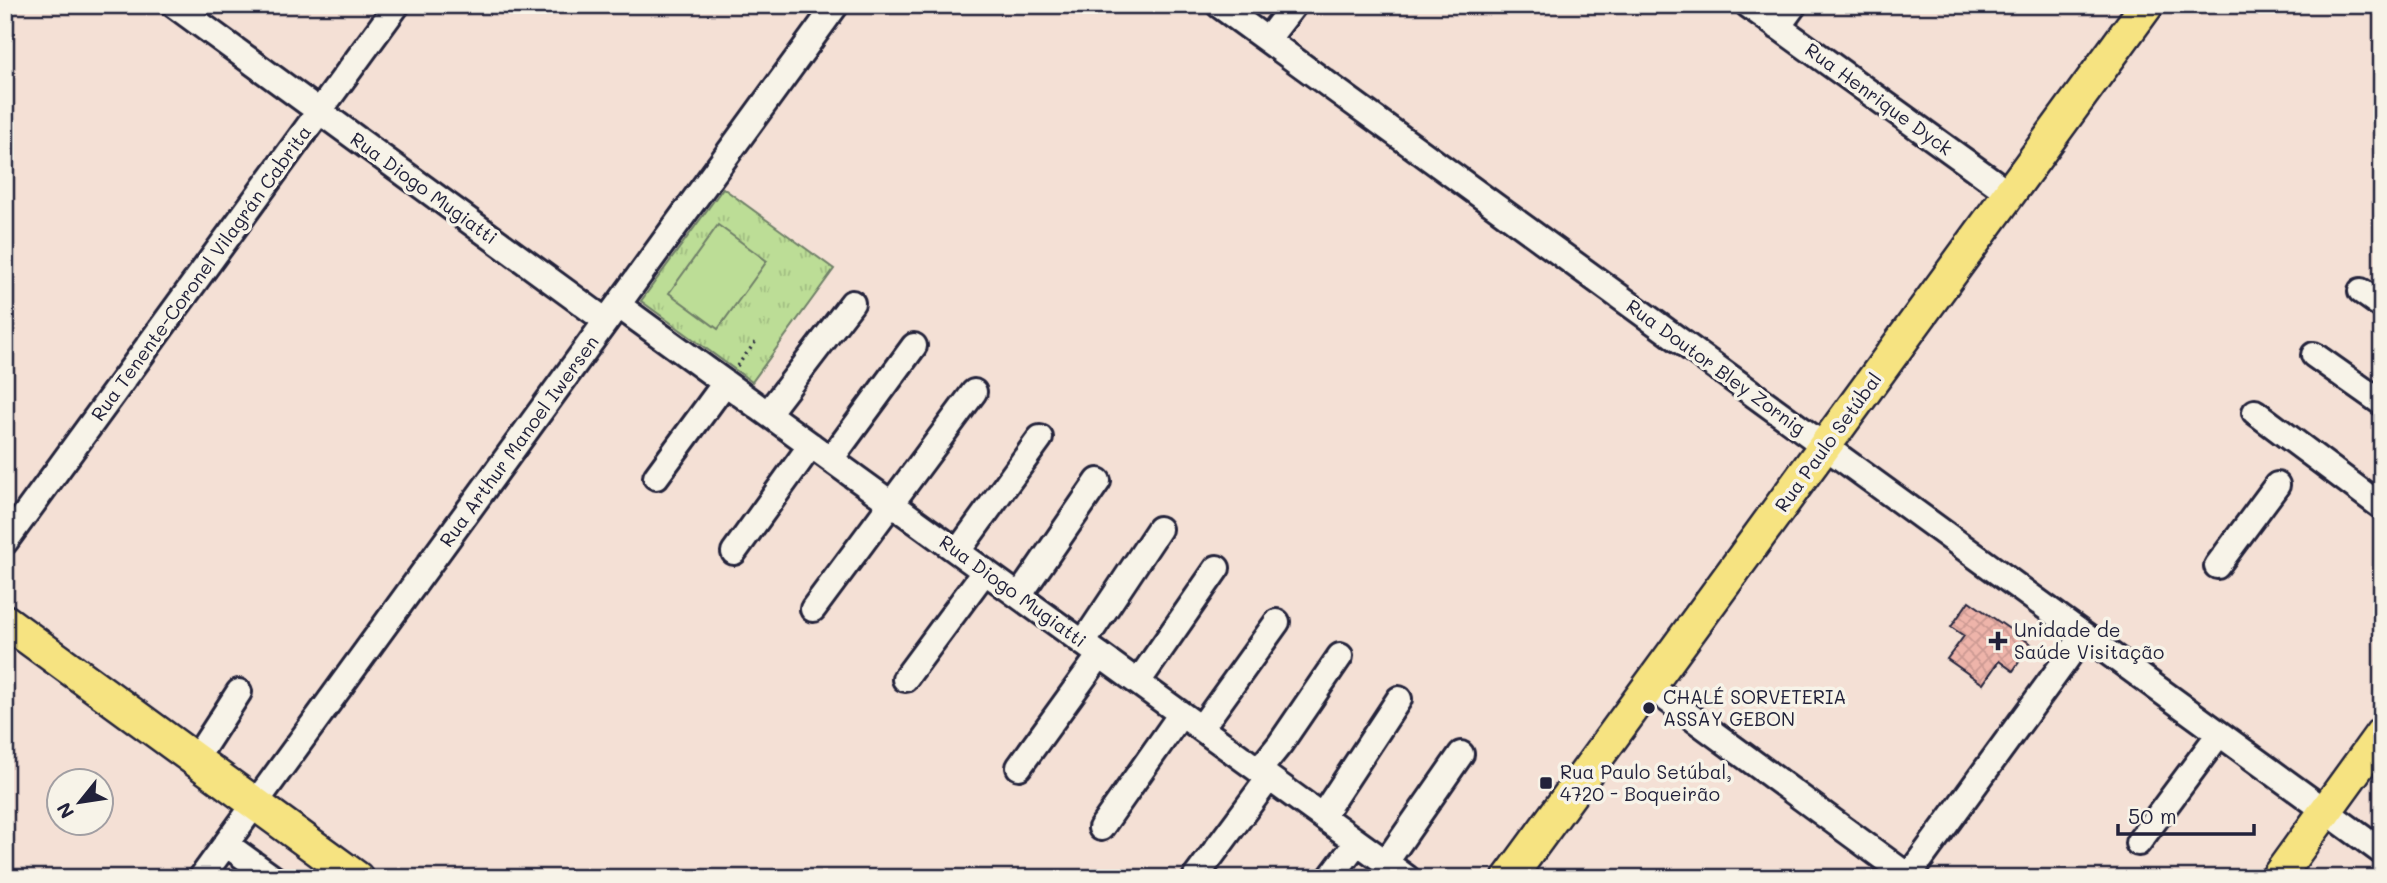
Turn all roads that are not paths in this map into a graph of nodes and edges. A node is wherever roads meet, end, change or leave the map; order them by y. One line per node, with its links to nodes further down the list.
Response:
1 (173, 5): 11 (street, Rua Diogo Mugiatti)
2 (397, 5): 11 (street, Rua Tenente-Coronel Vilagrán Cabrita)
3 (836, 5): 16 (street, Rua Arthur Manoel Iwersen)
4 (1219, 5): 10 (street, Rua Doutor Bley Zornig)
5 (1294, 5): 10 (street)
6 (1748, 5): 9 (street, Rua Henrique Dyck)
7 (1794, 5): 9 (street)
8 (2147, 5): 12 (main road, Rua Paulo Setúbal)
9 (1778, 27): 12 (street, Rua Henrique Dyck)
10 (1267, 40): 26 (street, Rua Doutor Bley Zornig)
11 (319, 112): 16 (street, Rua Diogo Mugiatti); 34 (street, Rua Tenente-Coronel Vilagrán Cabrita)
12 (2009, 193): 26 (main road, Rua Paulo Setúbal)
13 (2361, 291): 15 (street)
14 (852, 303): 23 (street)
15 (2382, 306)
16 (612, 313): 19 (street, Rua Diogo Mugiatti); 60 (street, Rua Arthur Manoel Iwersen)
17 (914, 346): 27 (street)
18 (2314, 355): 21 (street)
19 (725, 383): 23 (street, Rua Diogo Mugiatti); 28 (street)
20 (974, 392): 31 (street)
21 (2382, 403)
22 (2255, 412): 32 (street)
23 (768, 413): 25 (street, Rua Diogo Mugiatti)
24 (1040, 438): 35 (street)
25 (811, 445): 27 (street, Rua Diogo Mugiatti); 36 (street)
26 (1825, 446): 44 (street, Rua Doutor Bley Zornig); 49 (main road, Rua Paulo Setúbal)
27 (831, 459): 31 (street, Rua Diogo Mugiatti)
28 (656, 477)
29 (1098, 481): 40 (street)
30 (2277, 485): 37 (street)
31 (891, 503): 35 (street, Rua Diogo Mugiatti); 41 (street)
32 (2382, 507)
33 (1159, 529): 45 (street)
34 (5, 542)
35 (958, 551): 39 (street, Rua Diogo Mugiatti)
36 (734, 552)
37 (2217, 566)
38 (1217, 568): 48 (street)
39 (985, 571): 40 (street, Rua Diogo Mugiatti); 47 (street)
40 (1019, 596): 45 (street, Rua Diogo Mugiatti)
41 (813, 609)
42 (5, 621): 57 (main road)
43 (1278, 622): 53 (street)
44 (2084, 635): 55 (street, Rua Doutor Bley Zornig); 70 (street)
45 (1092, 649): 48 (street, Rua Diogo Mugiatti); 58 (street)
46 (1340, 656): 59 (street)
47 (905, 679)
48 (1138, 682): 52 (street, Rua Diogo Mugiatti)
49 (1649, 687): 70 (street); 76 (main road, Rua Paulo Setúbal)
50 (239, 692): 57 (street)
51 (1399, 699): 62 (street)
52 (1181, 713): 53 (street, Rua Diogo Mugiatti); 63 (street)
53 (1201, 728): 59 (street, Rua Diogo Mugiatti)
54 (2382, 733): 61 (main road)
55 (2219, 734): 61 (street, Rua Doutor Bley Zornig); 65 (street)
56 (1461, 754): 68 (street)
57 (195, 760): 60 (main road)
58 (1019, 767)
59 (1264, 774): 62 (street, Rua Diogo Mugiatti); 73 (street)
60 (255, 803): 66 (street, Rua Arthur Manoel Iwersen); 69 (main road)
61 (2325, 811): 67 (street, Rua Doutor Bley Zornig); 77 (main road)
62 (1322, 816): 64 (street, Rua Diogo Mugiatti)
63 (1101, 828)
64 (1357, 842): 68 (street, Rua Diogo Mugiatti); 74 (street)
65 (2138, 843)
66 (226, 844): 71 (street, Rua Arthur Manoel Iwersen); 72 (street)
67 (2382, 852)
68 (1386, 862): 75 (street, Rua Diogo Mugiatti)
69 (344, 874)
70 (1908, 877)
71 (201, 878)
72 (273, 878)
73 (1195, 878)
74 (1330, 878)
75 (1407, 878)
76 (1509, 878)
77 (2277, 878)

